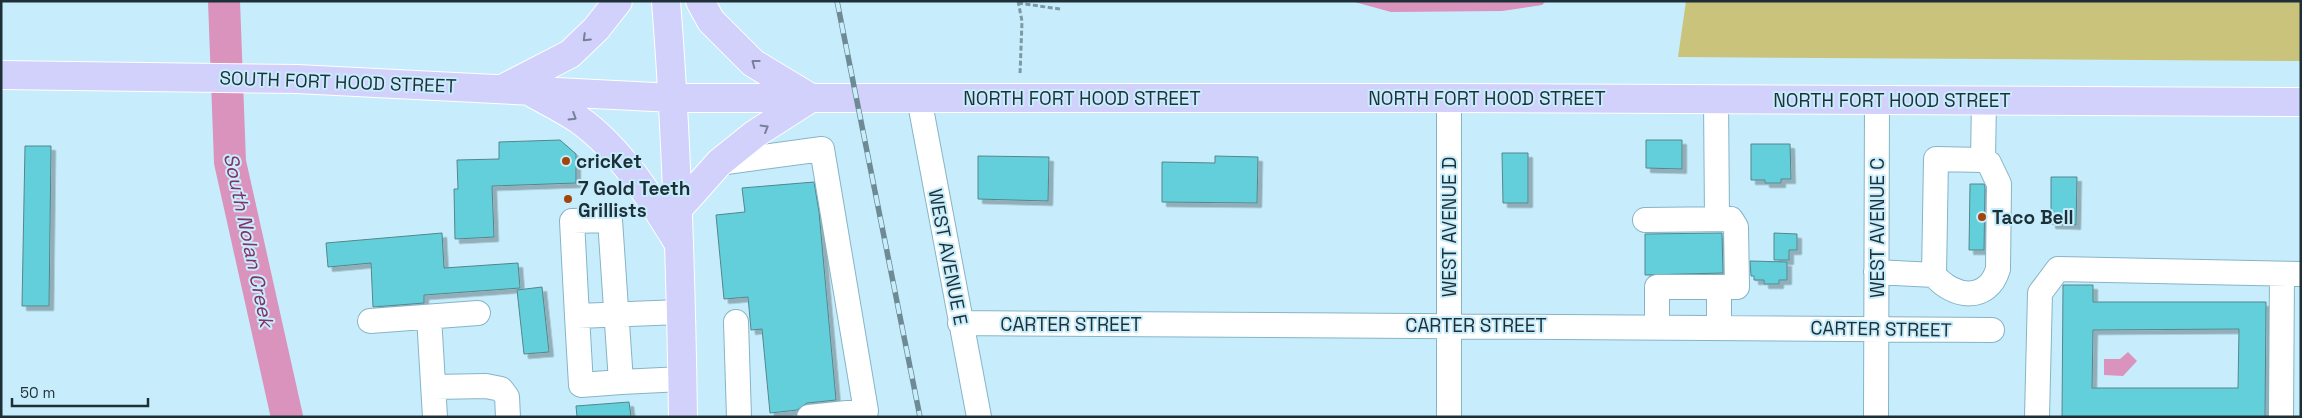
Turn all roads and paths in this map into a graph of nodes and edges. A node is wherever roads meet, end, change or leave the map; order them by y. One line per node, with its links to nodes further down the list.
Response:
1 (618, 1): 7 (main road, one-way to 7)
2 (666, 1): 9 (main road)
3 (700, 1): 10 (main road, one-way to 3)
4 (1018, 2): 5 (path); 12 (path)
5 (1060, 9)
6 (1, 75): 7 (main road, SOUTH FORT HOOD STREET)
7 (504, 88): 8 (main road, SOUTH FORT HOOD STREET)
8 (531, 92): 9 (main road, SOUTH FORT HOOD STREET); 23 (main road, one-way to 23)
9 (674, 98): 10 (main road, NORTH FORT HOOD STREET); 20 (main road)
10 (811, 98): 11 (main road, NORTH FORT HOOD STREET); 19 (main road, one-way to 10)
11 (919, 98): 12 (main road, NORTH FORT HOOD STREET); 35 (street, WEST AVENUE E)
12 (1020, 98): 13 (main road, NORTH FORT HOOD STREET)
13 (1449, 98): 14 (main road, NORTH FORT HOOD STREET); 36 (street, WEST AVENUE D)
14 (1716, 99): 15 (main road, NORTH FORT HOOD STREET); 21 (street)
15 (1878, 100): 16 (main road, NORTH FORT HOOD STREET); 24 (street, WEST AVENUE C)
16 (1984, 100): 17 (main road, NORTH FORT HOOD STREET); 18 (street)
17 (2301, 102)
18 (1983, 160): 26 (street); 26 (street)
19 (719, 162): 20 (main road); 44 (street)
20 (678, 209): 23 (main road)
21 (1717, 219): 22 (street); 27 (street)
22 (1645, 220)
23 (680, 246): 28 (main road)
24 (1876, 272): 26 (street); 39 (street, WEST AVENUE C)
25 (2292, 274): 53 (street); 54 (street)
26 (1934, 275)
27 (1719, 287): 37 (street); 38 (street)
28 (681, 312): 30 (street); 41 (main road)
29 (478, 313): 32 (street)
30 (616, 314): 31 (street); 31 (street); 42 (street)
31 (577, 316): 42 (street)
32 (430, 317): 33 (street); 43 (street)
33 (370, 321)
34 (736, 322): 48 (street)
35 (960, 323): 36 (street, CARTER STREET); 50 (street, WEST AVENUE E)
36 (1448, 325): 37 (street, CARTER STREET); 51 (street, WEST AVENUE D)
37 (1657, 326): 38 (street, CARTER STREET)
38 (1719, 327): 39 (street, CARTER STREET)
39 (1876, 328): 40 (street, CARTER STREET); 52 (street, WEST AVENUE C)
40 (1992, 330)
41 (682, 380): 42 (street); 47 (main road)
42 (621, 382)
43 (434, 387): 45 (street); 46 (street)
44 (866, 414): 49 (street)
45 (435, 417)
46 (508, 417)
47 (682, 417)
48 (740, 417)
49 (809, 417)
50 (979, 417)
51 (1449, 417)
52 (1876, 417)
53 (2037, 417)
54 (2281, 417)

